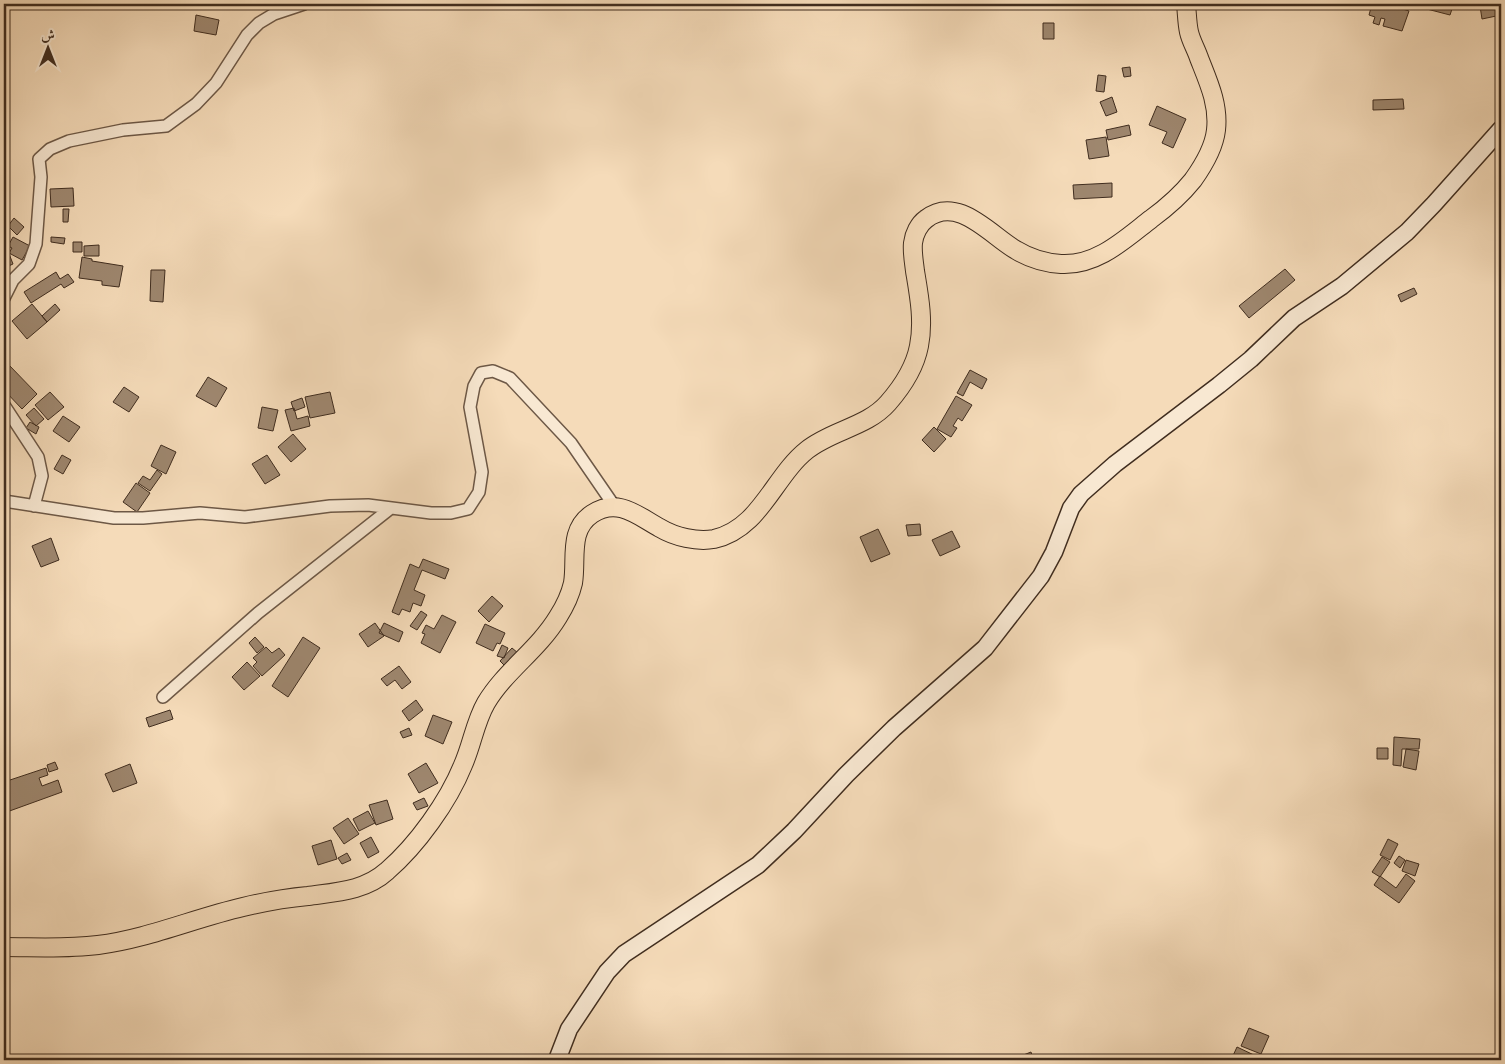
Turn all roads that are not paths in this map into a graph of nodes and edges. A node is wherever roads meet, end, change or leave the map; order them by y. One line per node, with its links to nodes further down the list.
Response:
1 (304, 4): 4 (street)
2 (1186, 4): 8 (main road)
3 (1501, 129): 12 (main road)
4 (4, 298)
5 (4, 405): 7 (street)
6 (4, 501): 7 (street)
7 (34, 506): 9 (street)
8 (615, 507): 9 (street); 11 (main road)
9 (391, 508): 10 (street)
10 (163, 697)
11 (4, 947)
12 (557, 1060)

